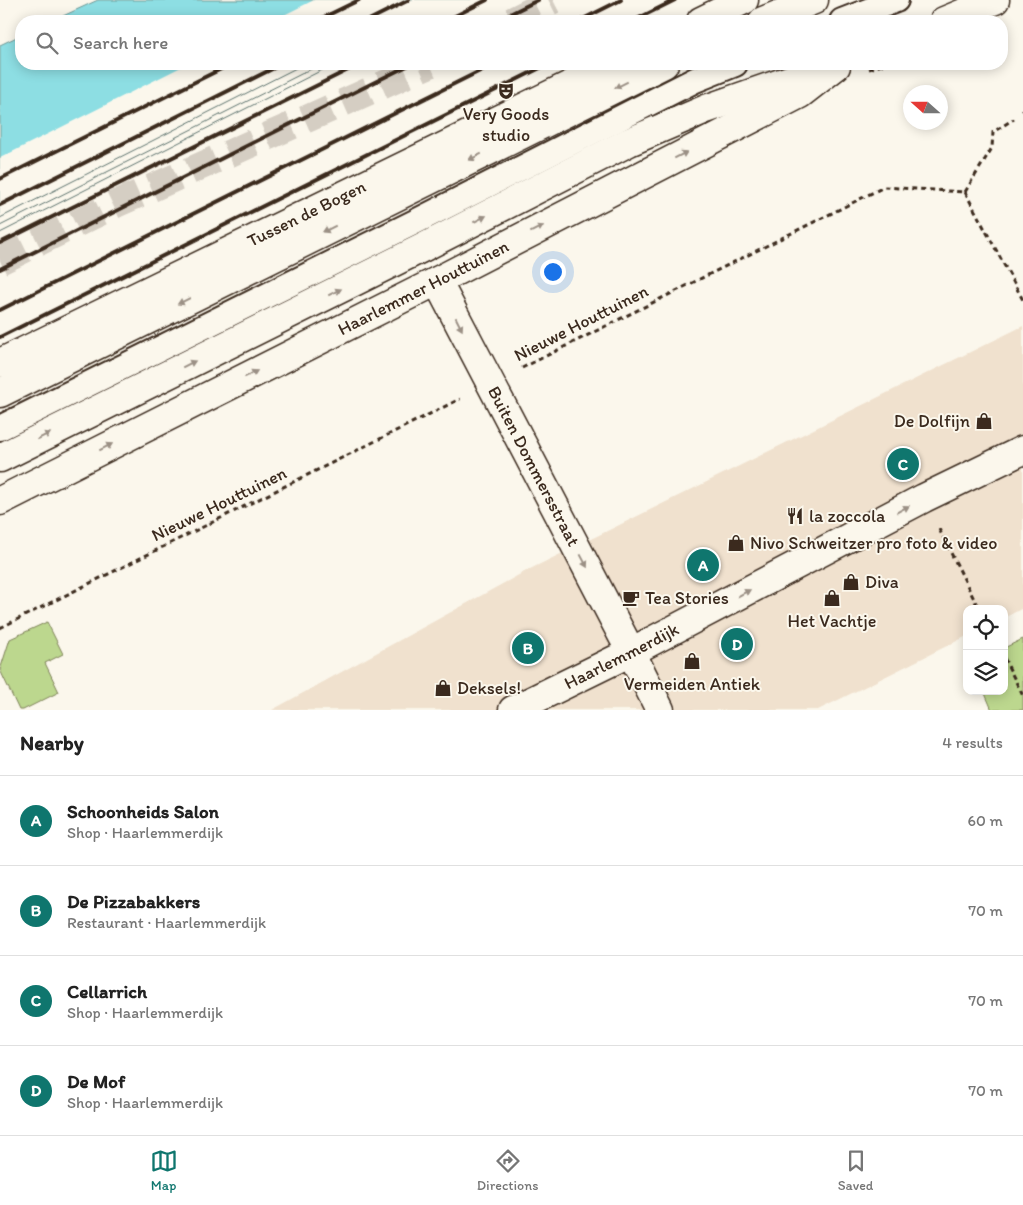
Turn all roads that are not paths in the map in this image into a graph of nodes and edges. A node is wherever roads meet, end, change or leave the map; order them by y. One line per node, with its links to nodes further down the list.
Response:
1 (744, 0): 5 (street)
2 (814, 0): 6 (street)
3 (896, 0): 7 (lane)
4 (995, 0): 8 (street)
5 (713, 15)
6 (778, 15)
7 (857, 15)
8 (959, 15)
9 (601, 70): 15 (street, Tussen de Bogen)
10 (652, 70): 16 (street, one-way to 16)
11 (720, 70): 17 (lane)
12 (817, 70): 19 (street, Haarlemmer Houttuinen, one-way to 12)
13 (831, 70): 14 (street, Haarlemmer Houttuinen, one-way to 13)
14 (437, 281): 20 (street, Haarlemmer Houttuinen, one-way to 14); 21 (street, Buiten Dommersstraat, one-way to 21)
15 (0, 363)
16 (0, 393)
17 (0, 428)
18 (1023, 450): 21 (street, Haarlemmerdijk, one-way to 18)
19 (0, 458)
20 (0, 501)
21 (632, 652): 22 (street, Haarlemmerdijk); 23 (street, Buiten Dommersstraat)
22 (513, 710)
23 (660, 710)

